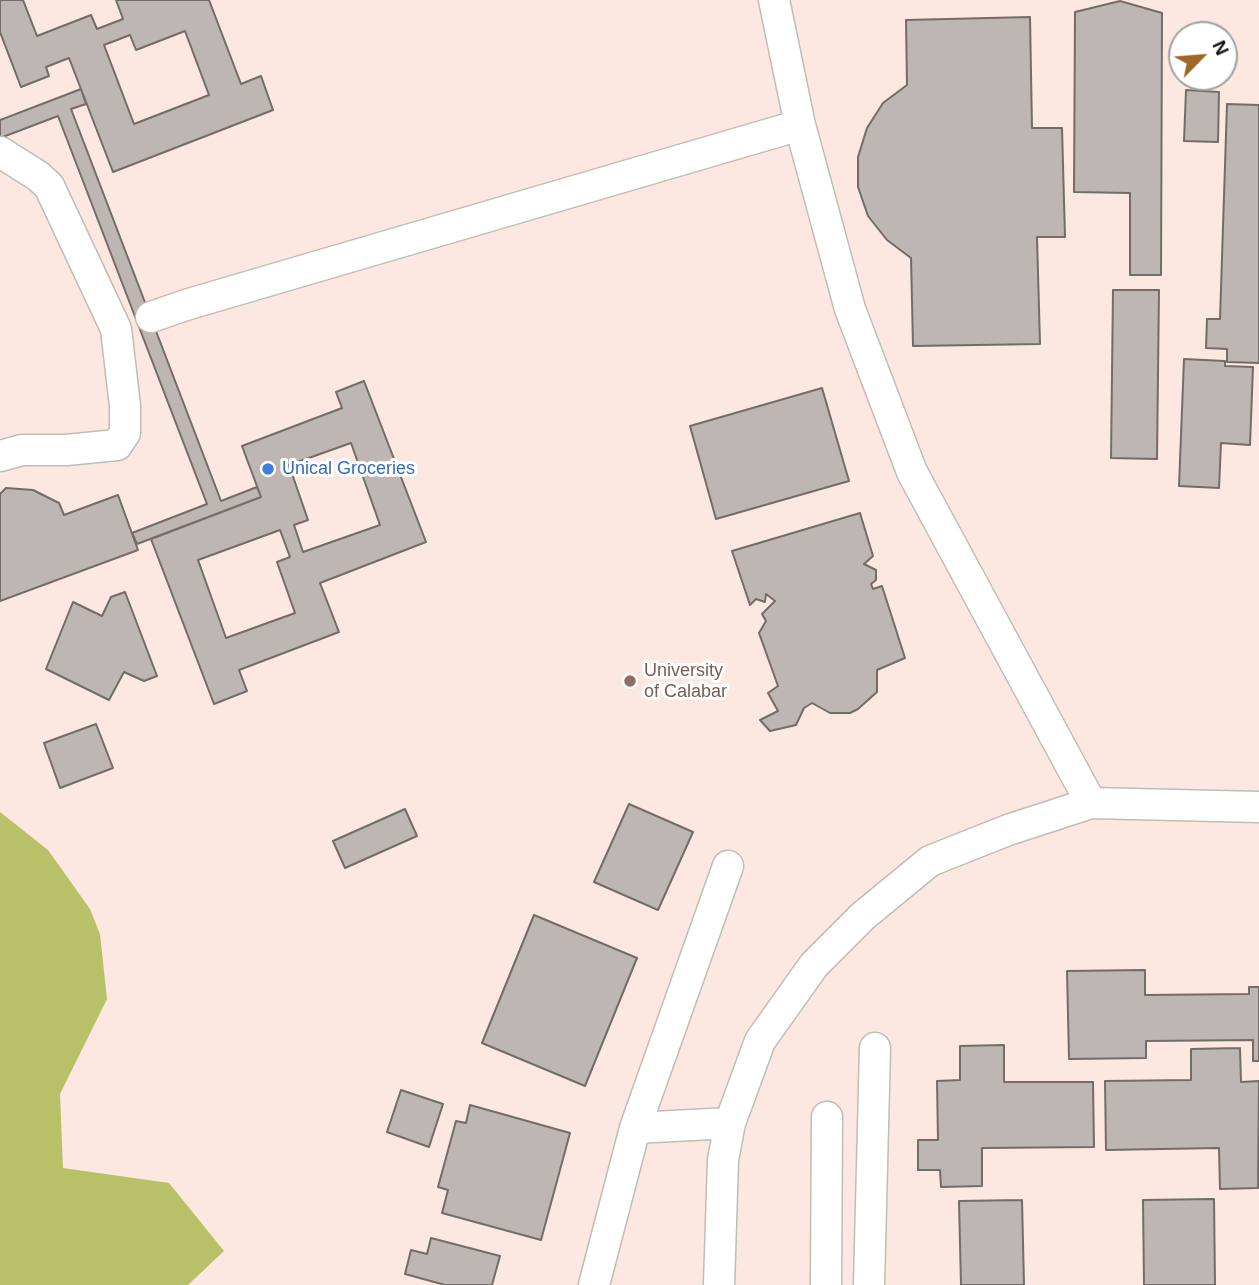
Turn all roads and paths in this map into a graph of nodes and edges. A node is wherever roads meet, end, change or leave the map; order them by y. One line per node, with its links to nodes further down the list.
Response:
1 (774, 0): 2 (street)
2 (800, 125): 4 (street); 6 (street)
3 (0, 152): 4 (street)
4 (135, 323): 5 (street)
5 (0, 456)
6 (1091, 803): 7 (street); 11 (street)
7 (1259, 807)
8 (728, 866): 12 (street)
9 (875, 1048): 16 (street)
10 (827, 1117): 15 (street)
11 (730, 1123): 12 (street); 14 (street)
12 (635, 1128): 13 (street)
13 (594, 1285)
14 (719, 1285)
15 (826, 1285)
16 (869, 1285)

